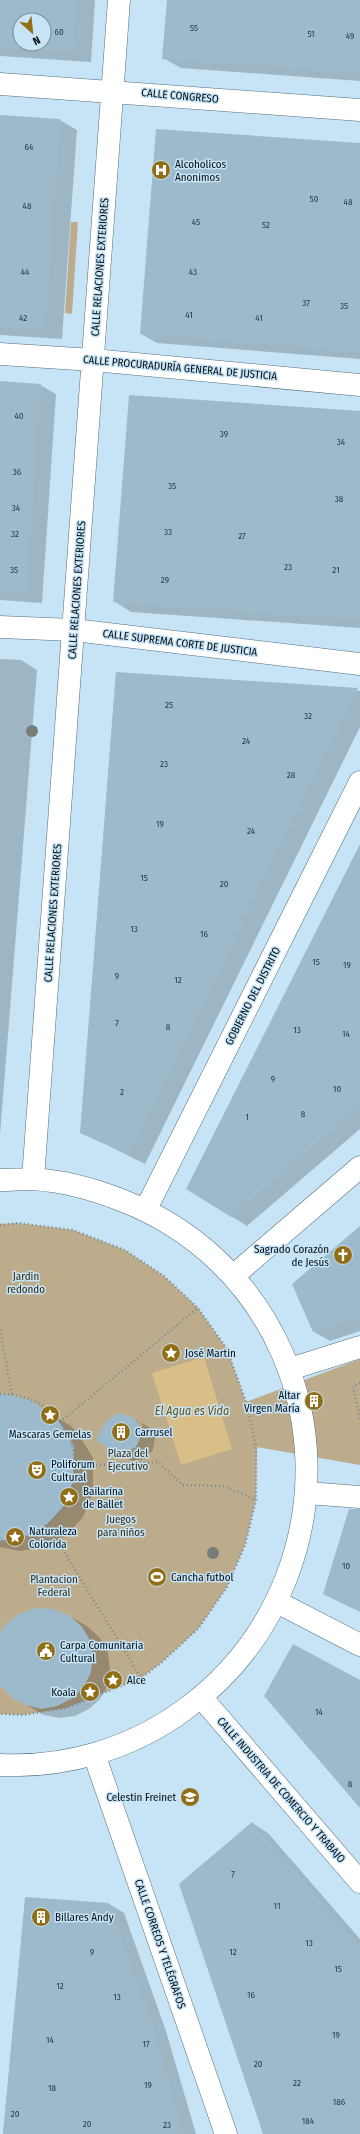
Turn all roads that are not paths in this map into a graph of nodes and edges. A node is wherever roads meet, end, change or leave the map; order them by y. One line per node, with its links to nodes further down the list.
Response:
1 (119, 0): 3 (street, CALLE RELACIONES EXTERIORES)
2 (0, 84): 3 (street, CALLE CONGRESO)
3 (113, 91): 4 (street, CALLE CONGRESO); 6 (street, CALLE RELACIONES EXTERIORES)
4 (360, 110)
5 (0, 354): 6 (street, CALLE PROCURADURÍA GENERAL DE JUSTICIA)
6 (94, 360): 7 (street, CALLE PROCURADURÍA GENERAL DE JUSTICIA); 9 (street, CALLE RELACIONES EXTERIORES)
7 (360, 385)
8 (0, 627): 9 (street, CALLE SUPREMA CORTE DE JUSTICIA)
9 (74, 630): 10 (street, CALLE SUPREMA CORTE DE JUSTICIA); 13 (street, CALLE RELACIONES EXTERIORES)
10 (360, 664)
11 (360, 782): 15 (street, GOBIERNO DEL DISTRITO)
12 (360, 1168): 16 (street)
13 (33, 1179): 14 (street); 15 (street)
14 (0, 1180)
15 (146, 1209): 16 (street)
16 (233, 1276): 18 (street)
17 (360, 1347): 18 (street)
18 (290, 1369): 19 (street)
19 (307, 1493): 20 (street); 21 (street)
20 (360, 1496)
21 (277, 1602): 22 (street); 23 (street)
22 (360, 1644)
23 (202, 1697): 24 (street); 26 (street, CALLE INDUSTRIA DE COMERCIO Y TRABAJO)
24 (94, 1754): 25 (street); 27 (street, CALLE CORREOS Y TELÉGRAFOS)
25 (0, 1765)
26 (360, 1882)
27 (226, 2134)

